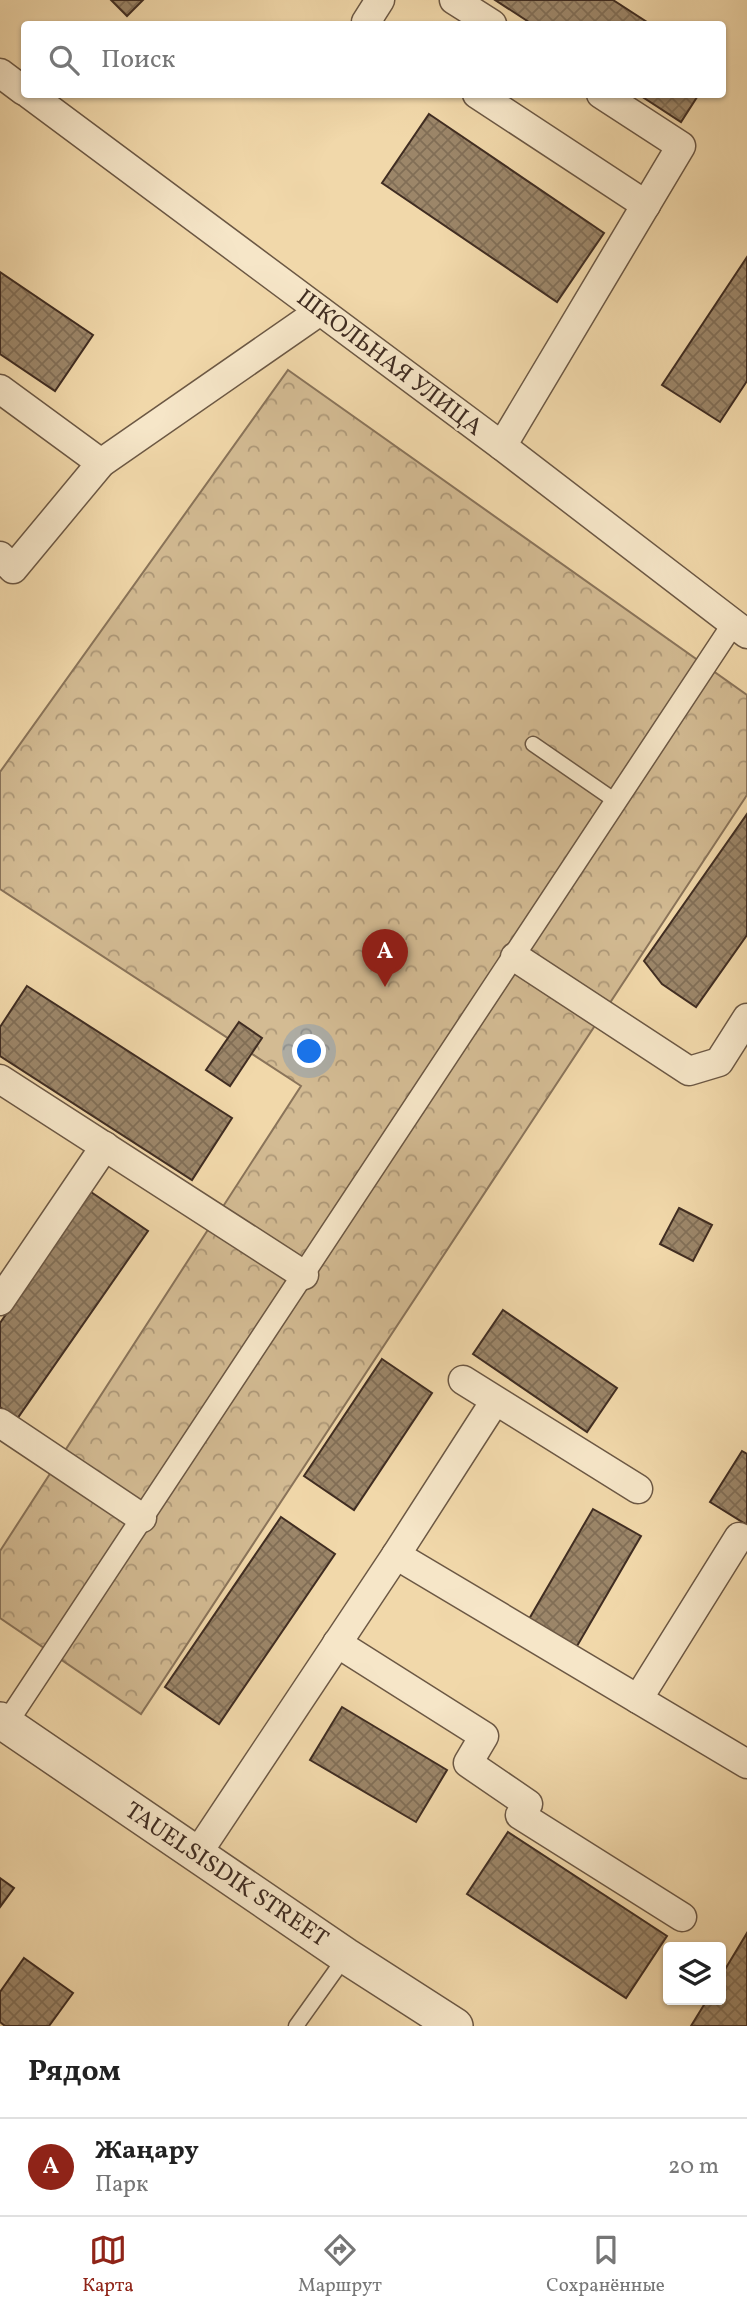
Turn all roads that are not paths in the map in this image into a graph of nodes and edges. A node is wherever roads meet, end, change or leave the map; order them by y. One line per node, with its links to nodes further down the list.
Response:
1 (380, 0): 3 (street)
2 (454, 0): 4 (street)
3 (367, 21)
4 (487, 21)
5 (0, 73): 6 (street)
6 (21, 89)
7 (34, 98): 11 (street, ШКОЛЬНАЯ УЛИЦА)
8 (483, 98): 10 (street)
9 (607, 98): 10 (street)
10 (646, 205): 13 (street)
11 (320, 311): 13 (street, ШКОЛЬНАЯ УЛИЦА); 14 (street)
12 (0, 389): 14 (street)
13 (502, 446): 16 (street, ШКОЛЬНАЯ УЛИЦА)
14 (101, 463): 15 (street)
15 (0, 556)
16 (742, 621): 18 (street)
17 (533, 744): 18 (lane)
18 (617, 802): 19 (street)
19 (515, 957): 20 (street); 23 (street)
20 (747, 1018)
21 (0, 1079): 22 (street)
22 (105, 1146): 23 (street); 24 (street)
23 (304, 1275): 29 (street)
24 (0, 1301)
25 (463, 1380): 26 (street)
26 (495, 1401): 28 (street); 31 (street)
27 (0, 1423): 29 (street)
28 (638, 1489)
29 (142, 1518): 34 (street)
30 (739, 1537): 33 (street)
31 (396, 1555): 32 (street); 33 (street)
32 (337, 1643): 36 (street); 37 (street)
33 (638, 1699): 35 (street)
34 (3, 1722): 36 (street, TAUELSISDIK STREET)
35 (747, 1764)
36 (197, 1854): 38 (street, TAUELSISDIK STREET)
37 (682, 1917)
38 (346, 1956): 39 (lane); 40 (street, TAUELSISDIK STREET)
39 (296, 2026)
40 (456, 2026)

